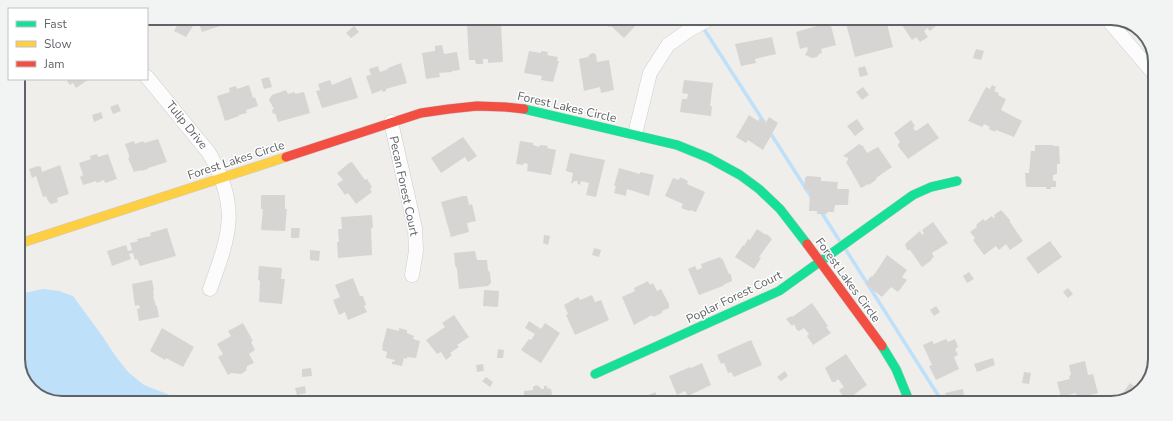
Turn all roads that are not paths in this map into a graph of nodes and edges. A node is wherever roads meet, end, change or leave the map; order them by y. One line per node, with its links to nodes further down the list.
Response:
1 (698, 25): 6 (street)
2 (1112, 25): 3 (street)
3 (1148, 67)
4 (148, 78): 7 (street, Tulip Drive)
5 (391, 122): 6 (street, Forest Lakes Circle); 7 (street, Forest Lakes Circle); 11 (street, Pecan Forest Court)
6 (635, 134): 10 (street, Forest Lakes Circle)
7 (222, 177): 9 (street, Forest Lakes Circle); 12 (street, Tulip Drive)
8 (957, 182): 10 (street, Poplar Forest Court)
9 (25, 242)
10 (820, 262): 13 (street, Poplar Forest Court); 14 (street, Forest Lakes Circle)
11 (412, 275)
12 (210, 289)
13 (595, 374)
14 (907, 396)

